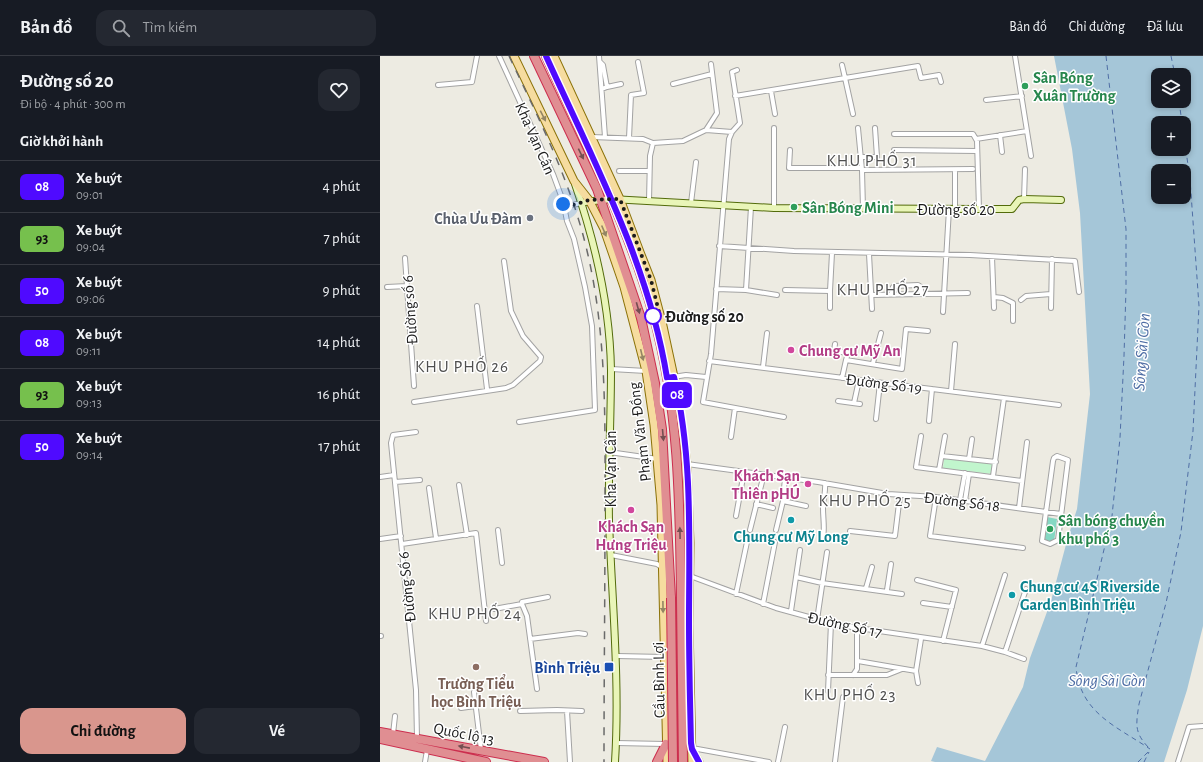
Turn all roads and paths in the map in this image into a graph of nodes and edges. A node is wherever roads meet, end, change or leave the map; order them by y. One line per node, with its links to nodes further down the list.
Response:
1 (477, 56): 19 (street)
2 (499, 56): 66 (street, Kha Vạn Cân)
3 (514, 56): 54 (main road, Phạm Văn Đồng, one-way to 54)
4 (534, 56): 56 (highway, Phạm Văn Đồng, one-way to 56)
5 (546, 56): 55 (highway, Phạm Văn Đồng)
6 (554, 56): 36 (main road, Phạm Văn Đồng)
7 (599, 56): 9 (street)
8 (1015, 56): 24 (street)
9 (600, 62): 20 (street); 21 (street)
10 (638, 62): 38 (street)
11 (710, 64): 14 (street)
12 (842, 65): 15 (street)
13 (737, 70): 23 (street)
14 (712, 74): 18 (street); 31 (street)
15 (845, 78): 16 (street); 22 (street); 27 (street)
16 (941, 82)
17 (621, 84): 20 (street)
18 (673, 84)
19 (438, 85)
20 (607, 87): 21 (street)
21 (602, 89): 37 (street)
22 (771, 91): 23 (street); 26 (street)
23 (735, 96): 33 (street)
24 (1022, 96): 25 (street); 32 (street)
25 (986, 100)
26 (774, 114)
27 (852, 114)
28 (774, 128): 67 (street)
29 (858, 128): 46 (street)
30 (875, 128): 46 (street)
31 (706, 130): 33 (street); 40 (street)
32 (1028, 131): 35 (street); 45 (street)
33 (732, 132): 64 (street)
34 (894, 134): 39 (street)
35 (1000, 135): 39 (street); 44 (street)
36 (592, 137): 37 (street); 57 (main road, Phạm Văn Đồng)
37 (604, 137): 38 (street)
38 (629, 138): 40 (street)
39 (976, 139): 43 (street)
40 (653, 143): 53 (street)
41 (790, 150): 48 (street)
42 (894, 150): 43 (street)
43 (977, 151): 70 (street)
44 (1002, 152)
45 (1031, 156)
46 (860, 157): 48 (street)
47 (696, 162): 63 (street)
48 (862, 169): 52 (street); 68 (street)
49 (973, 169): 52 (street)
50 (1025, 169): 58 (street)
51 (619, 170): 53 (street)
52 (955, 170): 69 (street)
53 (649, 171): 61 (street)
54 (574, 181): 59 (main road, Phạm Văn Đồng); 62 (street, Kha Vạn Cân)
55 (611, 198): 56 (street, Đường số 20); 57 (street, Đường số 20); 74 (highway, Phạm Văn Đồng)
56 (601, 199): 59 (street, Đường số 20); 143 (highway, Phạm Văn Đồng, one-way to 143)
57 (620, 199): 61 (street, Đường số 20); 74 (main road, Phạm Văn Đồng)
58 (1024, 199): 60 (street); 70 (street, Đường số 20)
59 (589, 200): 62 (street, Đường số 20); 114 (main road, Phạm Văn Đồng, one-way to 114)
60 (1061, 200)
61 (649, 201): 63 (street, Đường số 20)
62 (582, 203): 66 (street); 113 (street, Kha Vạn Cân)
63 (692, 203): 64 (street, Đường số 20)
64 (724, 205): 65 (street, Đường số 20); 71 (street)
65 (751, 207): 67 (street, Đường số 20); 72 (street)
66 (564, 208): 134 (street, Kha Vạn Cân)
67 (774, 208): 68 (street, Đường số 20)
68 (863, 208): 69 (street, Đường số 20)
69 (952, 209): 70 (street, Đường số 20); 76 (street)
70 (980, 209)
71 (719, 246): 72 (street); 83 (street)
72 (747, 249): 73 (street); 84 (street)
73 (832, 253): 75 (street); 86 (street)
74 (637, 254): 116 (highway, Phạm Văn Đồng)
75 (869, 254): 76 (street); 94 (street)
76 (946, 255): 77 (street); 89 (street)
77 (992, 257): 79 (street); 95 (street)
78 (405, 258): 81 (street, Đường số 6)
79 (1052, 260): 87 (street); 92 (street)
80 (504, 261): 121 (street)
81 (407, 286): 82 (street); 120 (street, Đường số 6)
82 (387, 287)
83 (716, 288): 84 (street); 110 (street)
84 (746, 290): 93 (street)
85 (785, 290): 86 (street)
86 (830, 291): 98 (street)
87 (1079, 292)
88 (921, 293): 89 (street); 91 (street); 91 (street)
89 (944, 293): 90 (street); 102 (street)
90 (968, 293)
91 (892, 294): 94 (street)
92 (1051, 294): 96 (street); 100 (street)
93 (777, 295)
94 (872, 295): 101 (street)
95 (994, 297): 99 (street); 103 (street)
96 (1022, 300)
97 (477, 306): 121 (street)
98 (830, 308)
99 (994, 308)
100 (1051, 308)
101 (872, 309)
102 (943, 312)
103 (1013, 321)
104 (928, 331): 111 (street)
105 (767, 333): 112 (street)
106 (881, 333): 111 (street)
107 (835, 344): 109 (street)
108 (955, 344): 123 (street)
109 (846, 360): 111 (street); 117 (street)
110 (709, 361): 112 (street, Đường Số 19); 115 (street)
111 (873, 363)
112 (763, 367): 117 (street, Đường Số 19)
113 (611, 369): 114 (street); 141 (street, Kha Vạn Cân)
114 (646, 371): 143 (main road, Phạm Văn Đồng)
115 (706, 377): 116 (street); 130 (street)
116 (670, 378): 146 (main road, Phạm Văn Đồng); 192 (highway, Phạm Văn Đồng, one-way to 116)
117 (842, 378): 118 (street, Đường Số 19)
118 (859, 380): 119 (street, Đường Số 19); 127 (street)
119 (880, 383): 122 (street, Đường Số 19); 132 (street)
120 (414, 386)
121 (487, 389): 126 (street)
122 (932, 389): 123 (street, Đường Số 19); 133 (street)
123 (951, 391): 124 (street, Đường Số 19)
124 (1004, 398): 129 (street, Đường Số 19); 145 (street)
125 (838, 401): 127 (street)
126 (414, 402)
127 (854, 403): 128 (street)
128 (860, 404)
129 (1059, 404)
130 (735, 408): 131 (street); 138 (street)
131 (784, 417)
132 (876, 419)
133 (929, 420)
134 (519, 422)
135 (416, 432): 151 (street, Đường Số 6)
136 (921, 436): 147 (street)
137 (945, 436): 142 (street)
138 (731, 437)
139 (972, 439): 144 (street)
140 (1027, 442): 156 (street)
141 (609, 452): 143 (street); 187 (street, Kha Vạn Cân)
142 (942, 456): 144 (street); 147 (street)
143 (661, 459): 191 (highway, Phạm Văn Đồng)
144 (969, 459): 145 (street)
145 (996, 462): 152 (street)
146 (687, 464): 148 (street, Đường Số 18); 194 (main road, Phạm Văn Đồng)
147 (940, 470): 149 (street)
148 (744, 472): 150 (street, Đường Số 18); 171 (street)
149 (967, 473): 152 (street); 163 (street)
150 (764, 474): 154 (street, Đường Số 18); 165 (street)
151 (394, 475): 153 (street); 157 (street, Đường Số 6)
152 (993, 476): 156 (street)
153 (380, 477)
154 (785, 477): 158 (street, Đường Số 18); 164 (street)
155 (420, 480): 157 (street)
156 (1022, 481): 168 (street)
157 (395, 482): 177 (street, Đường Số 6)
158 (825, 483): 161 (street, Đường Số 18); 180 (street)
159 (459, 485): 176 (street)
160 (429, 488): 179 (street)
161 (900, 495): 162 (street, Đường Số 18); 175 (street)
162 (936, 497): 163 (street, Đường Số 18); 184 (street)
163 (963, 500): 168 (street, Đường Số 18)
164 (783, 501): 166 (street); 174 (street)
165 (756, 504): 167 (street); 173 (street)
166 (806, 506)
167 (773, 508)
168 (1019, 508): 169 (street, Đường Số 18)
169 (1045, 512): 170 (street, Đường Số 18); 170 (street); 170 (street)
170 (1061, 514)
171 (736, 516)
172 (498, 530): 188 (street)
173 (750, 530)
174 (776, 530)
175 (850, 531)
176 (467, 535): 179 (street); 213 (street)
177 (401, 536): 178 (street); 183 (street, Đường Số 6)
178 (380, 538)
179 (436, 538): 183 (street)
180 (823, 539)
181 (747, 542): 201 (street)
182 (775, 542): 208 (street)
183 (402, 544): 247 (street, Đường Số 6)
184 (1023, 548)
185 (800, 550): 195 (street)
186 (827, 552): 197 (street)
187 (611, 555): 191 (street); 222 (street, Kha Vạn Cân)
188 (502, 563)
189 (891, 564): 200 (street)
190 (872, 567): 198 (street)
191 (667, 569): 204 (highway, Phạm Văn Đồng); 223 (main road, Phạm Văn Đồng, one-way to 223)
192 (680, 572): 194 (main road); 205 (highway, Phạm Văn Đồng)
193 (1005, 575): 220 (street)
194 (690, 576): 201 (street, Đường Số 17); 251 (main road, Phạm Văn Đồng)
195 (796, 577): 197 (street); 211 (street)
196 (917, 580): 209 (street)
197 (822, 583): 198 (street); 212 (street)
198 (866, 588): 200 (street)
199 (1026, 589): 221 (street)
200 (887, 590): 202 (street)
201 (736, 594): 208 (street, Đường Số 17)
202 (902, 594)
203 (548, 597): 206 (street)
204 (671, 598): 261 (highway, Cầu Bình Lợi, bridge)
205 (681, 599): 262 (highway, Cầu Bình Lợi, bridge)
206 (522, 603): 210 (street); 217 (street)
207 (923, 603): 209 (street)
208 (763, 604): 211 (street, Đường Số 17)
209 (952, 607): 219 (street)
210 (494, 609)
211 (791, 611): 212 (street, Đường Số 17)
212 (817, 620): 214 (street, Đường Số 17)
213 (486, 621)
214 (831, 624): 215 (street, Đường Số 17); 230 (street)
215 (856, 628): 218 (street, Đường Số 17); 225 (street)
216 (584, 634): 217 (street)
217 (530, 639): 233 (street)
218 (921, 639): 219 (street, Đường Số 17); 229 (street)
219 (943, 641): 220 (street, Đường Số 17)
220 (982, 646): 221 (street, Đường Số 17)
221 (1005, 652): 224 (street, Đường Số 17)
222 (617, 656): 223 (street); 249 (street, Kha Vạn Cân)
223 (664, 657): 250 (main road, Phạm Văn Đồng)
224 (1024, 659)
225 (858, 661): 228 (street); 231 (street)
226 (584, 666): 227 (street)
227 (574, 667)
228 (902, 669): 229 (street); 231 (street)
229 (916, 671): 232 (street)
230 (828, 675): 231 (street); 234 (street)
231 (853, 675)
232 (918, 683)
233 (538, 689)
234 (828, 691)
235 (474, 692): 237 (street)
236 (843, 697): 267 (street)
237 (476, 706): 238 (street); 253 (street)
238 (461, 708)
239 (520, 711): 240 (street)
240 (567, 711): 241 (street); 257 (street)
241 (582, 711)
242 (395, 716): 246 (street)
243 (1203, 726): 268 (street)
244 (785, 727): 266 (street)
245 (380, 732): 246 (highway, Quốc lộ 13)
246 (393, 735): 247 (highway, Quốc lộ 13)
247 (417, 738): 253 (highway, Quốc lộ 13, one-way to 247)
248 (380, 739): 252 (highway, Quốc lộ 13)
249 (616, 743): 250 (street); 258 (street, Kha Vạn Cân)
250 (666, 744): 251 (main road); 259 (highway); 260 (main road, Phạm Văn Đồng)
251 (692, 748): 263 (main road, Phạm Văn Đồng); 264 (main road); 265 (street)
252 (427, 750): 254 (street); 255 (highway, Quốc lộ 13)
253 (481, 750): 256 (highway, Quốc lộ 13)
254 (425, 762)
255 (486, 762)
256 (544, 762)
257 (570, 762)
258 (615, 762)
259 (657, 762)
260 (667, 762)
261 (673, 762)
262 (683, 762)
263 (692, 762)
264 (699, 762)
265 (770, 762)
266 (778, 762)
267 (835, 762)
268 (1178, 762)

